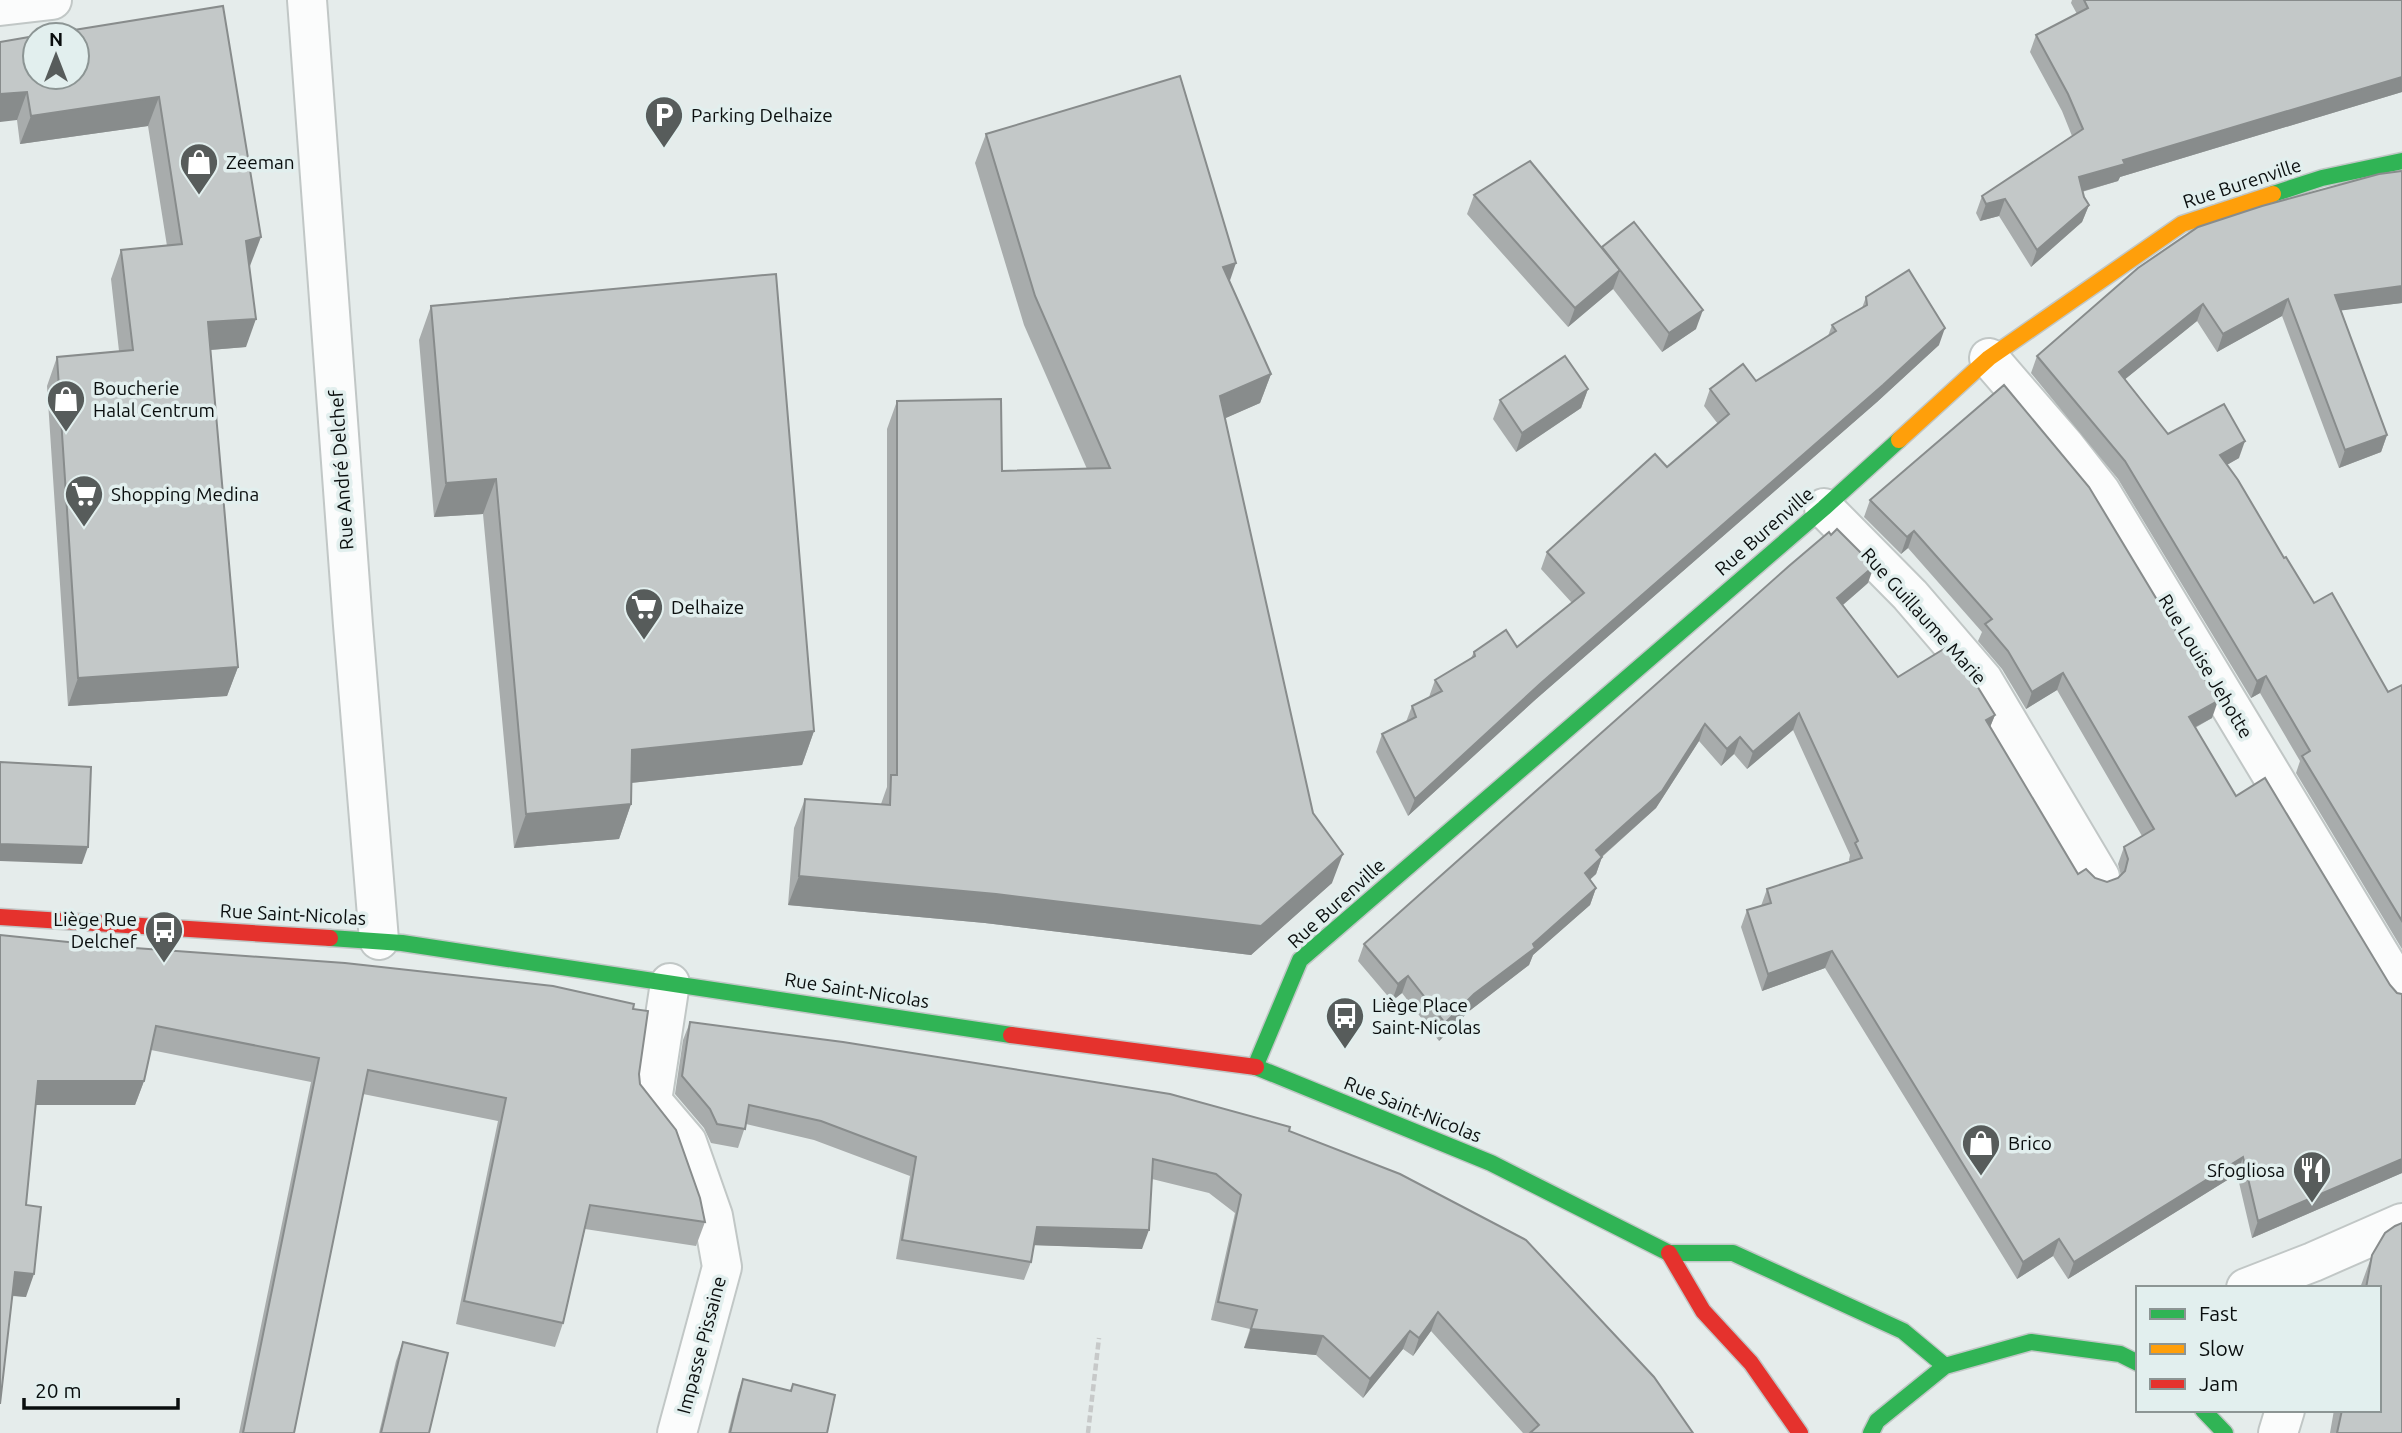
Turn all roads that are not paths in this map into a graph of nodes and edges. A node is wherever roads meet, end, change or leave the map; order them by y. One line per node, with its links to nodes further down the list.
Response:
1 (52, 0): 3 (street)
2 (307, 0): 9 (street, Rue André Delchef)
3 (0, 6)
4 (2402, 161): 5 (street, Rue Burenville)
5 (1989, 358): 6 (street, Rue Burenville); 11 (street, Rue Louise Jehotte)
6 (1824, 508): 7 (street, Rue Guillaume Marie); 12 (street, Rue Burenville)
7 (2100, 877)
8 (0, 917): 9 (street, Rue Saint-Nicolas)
9 (379, 940): 10 (street, Rue Saint-Nicolas)
10 (670, 983): 12 (street, Rue Saint-Nicolas); 21 (street, Impasse Pissaine)
11 (2402, 991)
12 (1255, 1067): 14 (street, Rue Saint-Nicolas)
13 (2402, 1223): 15 (street)
14 (1669, 1253): 18 (street, Rue Saint-Nicolas); 22 (street)
15 (2312, 1275): 16 (street)
16 (2256, 1286)
17 (2132, 1351): 18 (street)
18 (1945, 1366): 23 (street)
19 (2205, 1412): 24 (street)
20 (2284, 1412): 25 (street)
21 (677, 1433)
22 (1800, 1433)
23 (1871, 1433)
24 (2225, 1433)
25 (2278, 1433)

